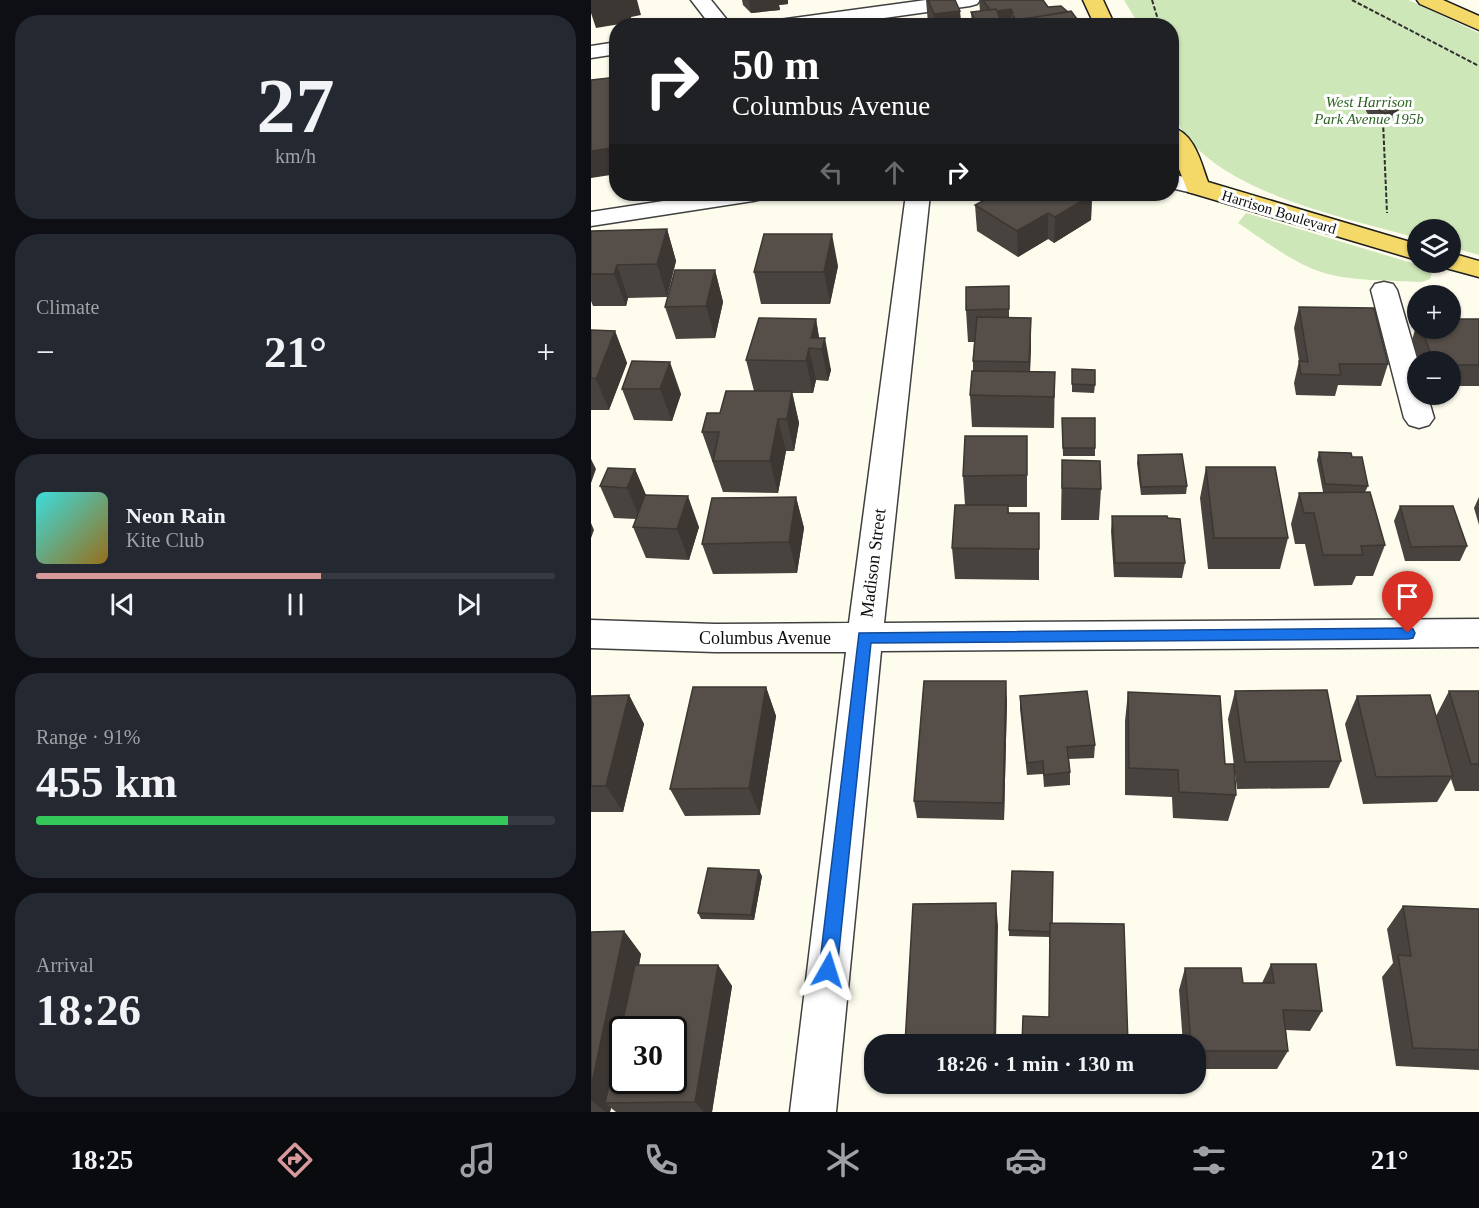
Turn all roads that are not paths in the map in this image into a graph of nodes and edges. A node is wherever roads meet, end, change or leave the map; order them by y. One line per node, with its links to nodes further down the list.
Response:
1 (701, 0): 5 (street)
2 (970, 0): 6 (street)
3 (1093, 0): 7 (main road)
4 (1427, 0): 8 (main road)
5 (716, 18)
6 (838, 18)
7 (1101, 18)
8 (1479, 24)
9 (609, 49): 10 (street)
10 (591, 52)
11 (1179, 143): 13 (main road, Harrison Boulevard)
12 (1179, 183): 13 (street)
13 (1197, 187): 17 (main road, Harrison Boulevard)
14 (708, 201): 16 (street)
15 (917, 201): 24 (street, Madison Street)
16 (591, 219)
17 (1407, 249)
18 (1461, 264): 19 (main road)
19 (1479, 269)
20 (1384, 290): 21 (street)
21 (1419, 418)
22 (1479, 633): 24 (street, Columbus Avenue)
23 (591, 634): 24 (street, Columbus Avenue)
24 (864, 638): 25 (street, Madison Street)
25 (813, 1112)

